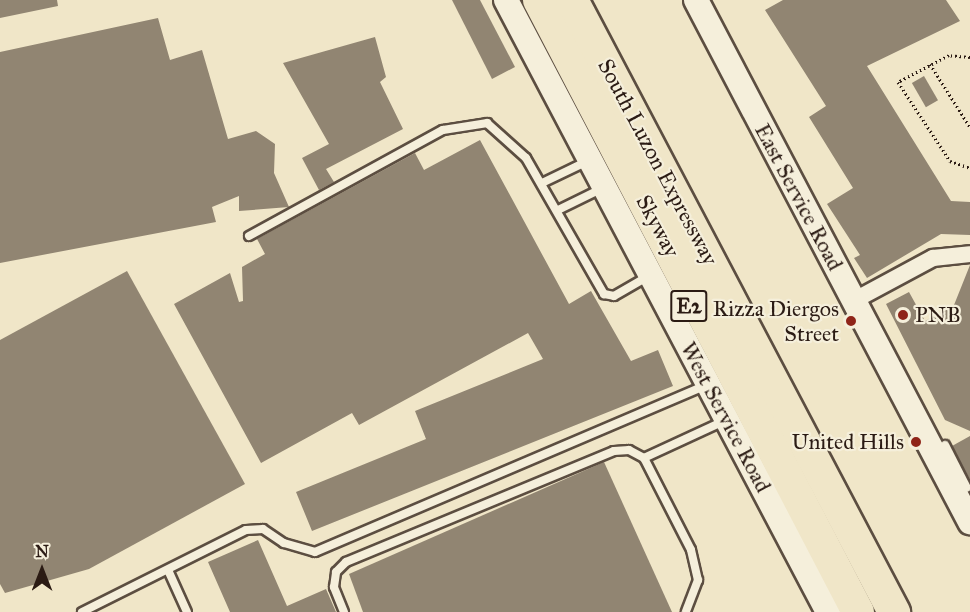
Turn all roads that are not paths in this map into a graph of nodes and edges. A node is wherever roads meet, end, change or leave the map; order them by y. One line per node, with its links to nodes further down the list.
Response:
1 (506, 0): 6 (main road, West Service Road)
2 (530, 0): 26 (highway, South Luzon Expressway / E2)
3 (539, 0): 27 (highway, Skyway / E2)
4 (571, 0): 28 (highway, Skyway / E2); 29 (highway, South Luzon Expressway / E2)
5 (696, 0): 13 (main road, East Service Road)
6 (591, 160): 7 (lane); 8 (main road, West Service Road)
7 (542, 183): 9 (lane); 10 (lane)
8 (605, 188): 9 (lane); 12 (main road, West Service Road)
9 (558, 210): 12 (lane)
10 (249, 236)
11 (970, 254): 13 (street)
12 (651, 275): 14 (main road, West Service Road)
13 (853, 301): 19 (main road, East Service Road)
14 (708, 384): 15 (main road, West Service Road); 20 (lane)
15 (727, 420): 17 (lane); 25 (main road, West Service Road)
16 (945, 444): 18 (lane)
17 (644, 458): 23 (lane); 24 (lane)
18 (967, 488)
19 (969, 518)
20 (168, 570): 21 (lane); 22 (lane)
21 (82, 612)
22 (187, 612)
23 (344, 612)
24 (686, 612)
25 (828, 612)
26 (848, 612)
27 (858, 612)
28 (887, 612)
29 (894, 612)

